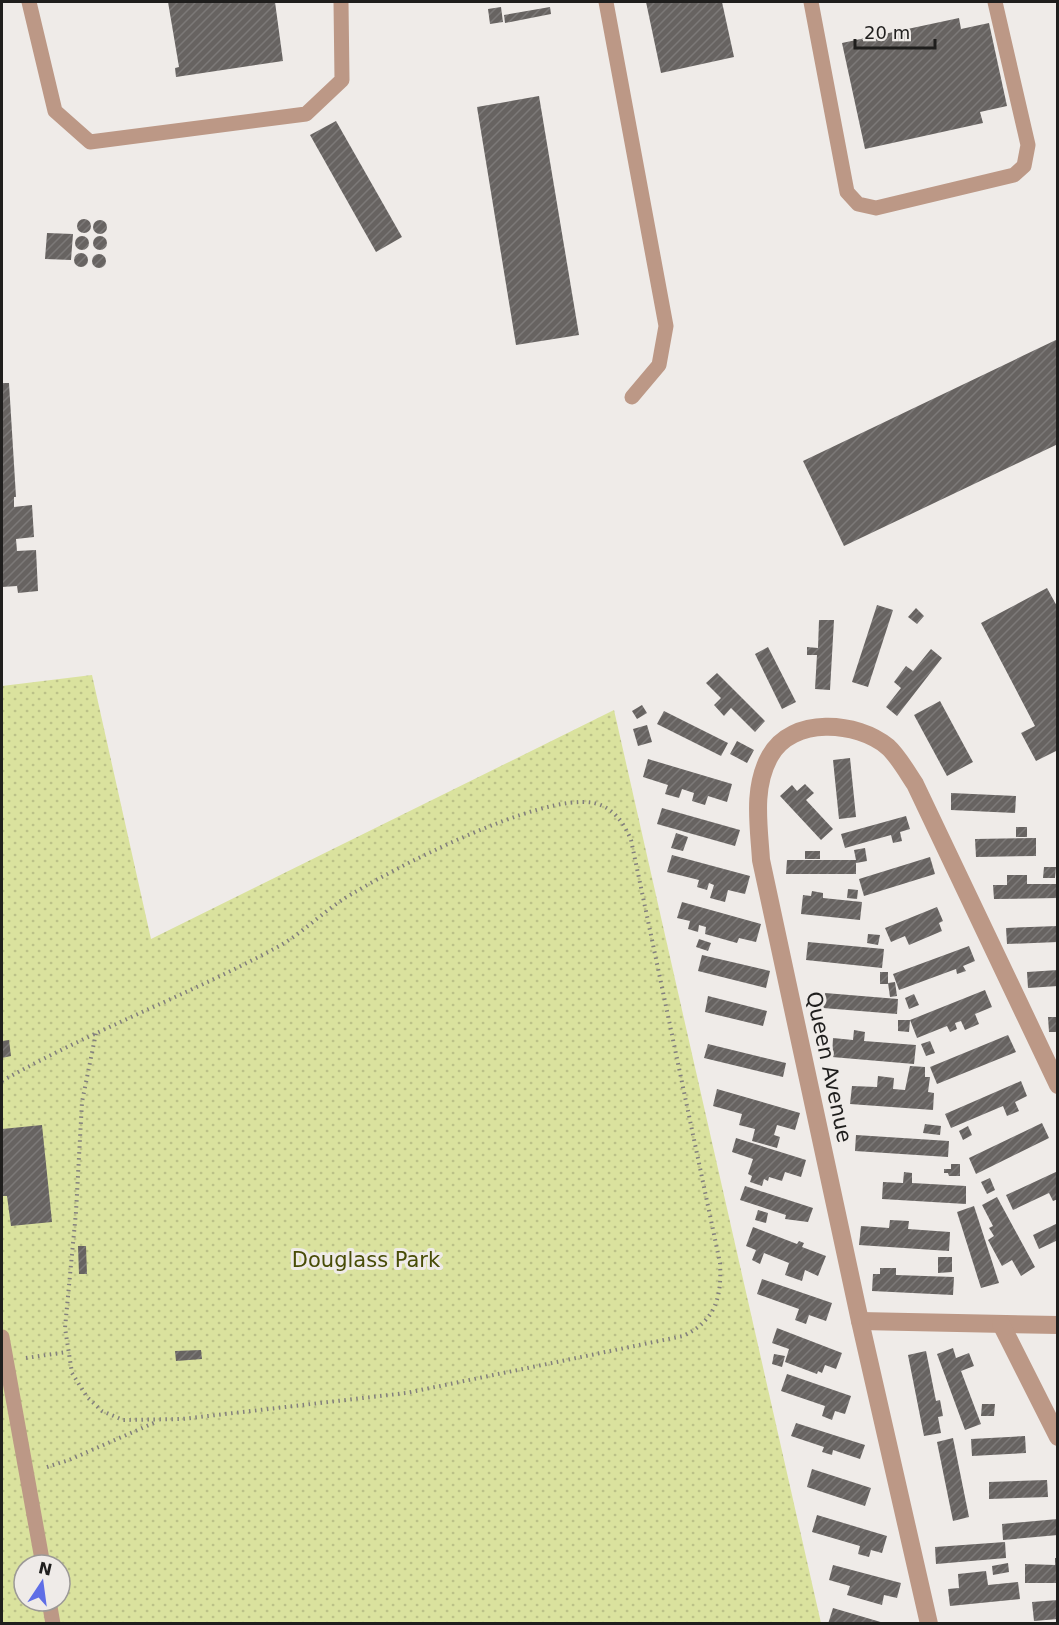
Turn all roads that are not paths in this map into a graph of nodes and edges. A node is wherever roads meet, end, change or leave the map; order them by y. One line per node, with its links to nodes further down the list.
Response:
1 (29, 2): 2 (lane)
2 (341, 2)
3 (606, 2): 6 (lane)
4 (811, 2): 5 (lane)
5 (995, 2)
6 (632, 397)
7 (1058, 1085): 8 (street, Queen Avenue)
8 (860, 1321): 9 (street); 15 (street, Queen Avenue)
9 (1001, 1324): 10 (street); 13 (street)
10 (1058, 1325)
11 (2, 1337): 12 (lane)
12 (9, 1361): 14 (lane)
13 (1058, 1437)
14 (41, 1553)
15 (929, 1623)

